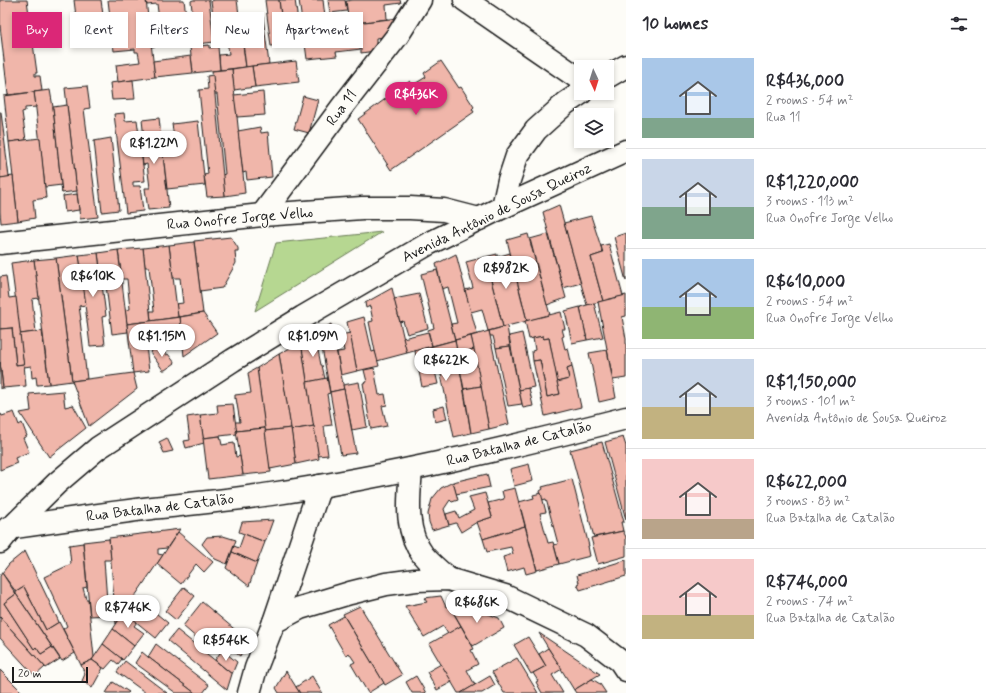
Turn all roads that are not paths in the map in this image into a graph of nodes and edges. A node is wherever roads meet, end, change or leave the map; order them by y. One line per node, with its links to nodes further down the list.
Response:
1 (420, 0): 9 (street, Rua 11)
2 (464, 0): 5 (street)
3 (626, 66): 4 (street)
4 (614, 73)
5 (574, 75)
6 (574, 98): 8 (street)
7 (626, 151): 8 (street, Avenida Antônio de Sousa Queiroz)
8 (503, 208): 10 (street, Avenida Antônio de Sousa Queiroz)
9 (262, 215): 10 (street, Rua Onofre Jorge Velho); 11 (street, Rua Onofre Jorge Velho)
10 (479, 219): 15 (street, Avenida Antônio de Sousa Queiroz)
11 (0, 243)
12 (626, 418): 13 (street, Rua Batalha de Catalão)
13 (411, 469): 14 (street, Rua Batalha de Catalão); 16 (street)
14 (320, 486): 15 (street, Rua Batalha de Catalão); 17 (street)
15 (4, 533)
16 (448, 579): 17 (street); 18 (street)
17 (274, 622): 19 (street)
18 (626, 670)
19 (249, 693)

